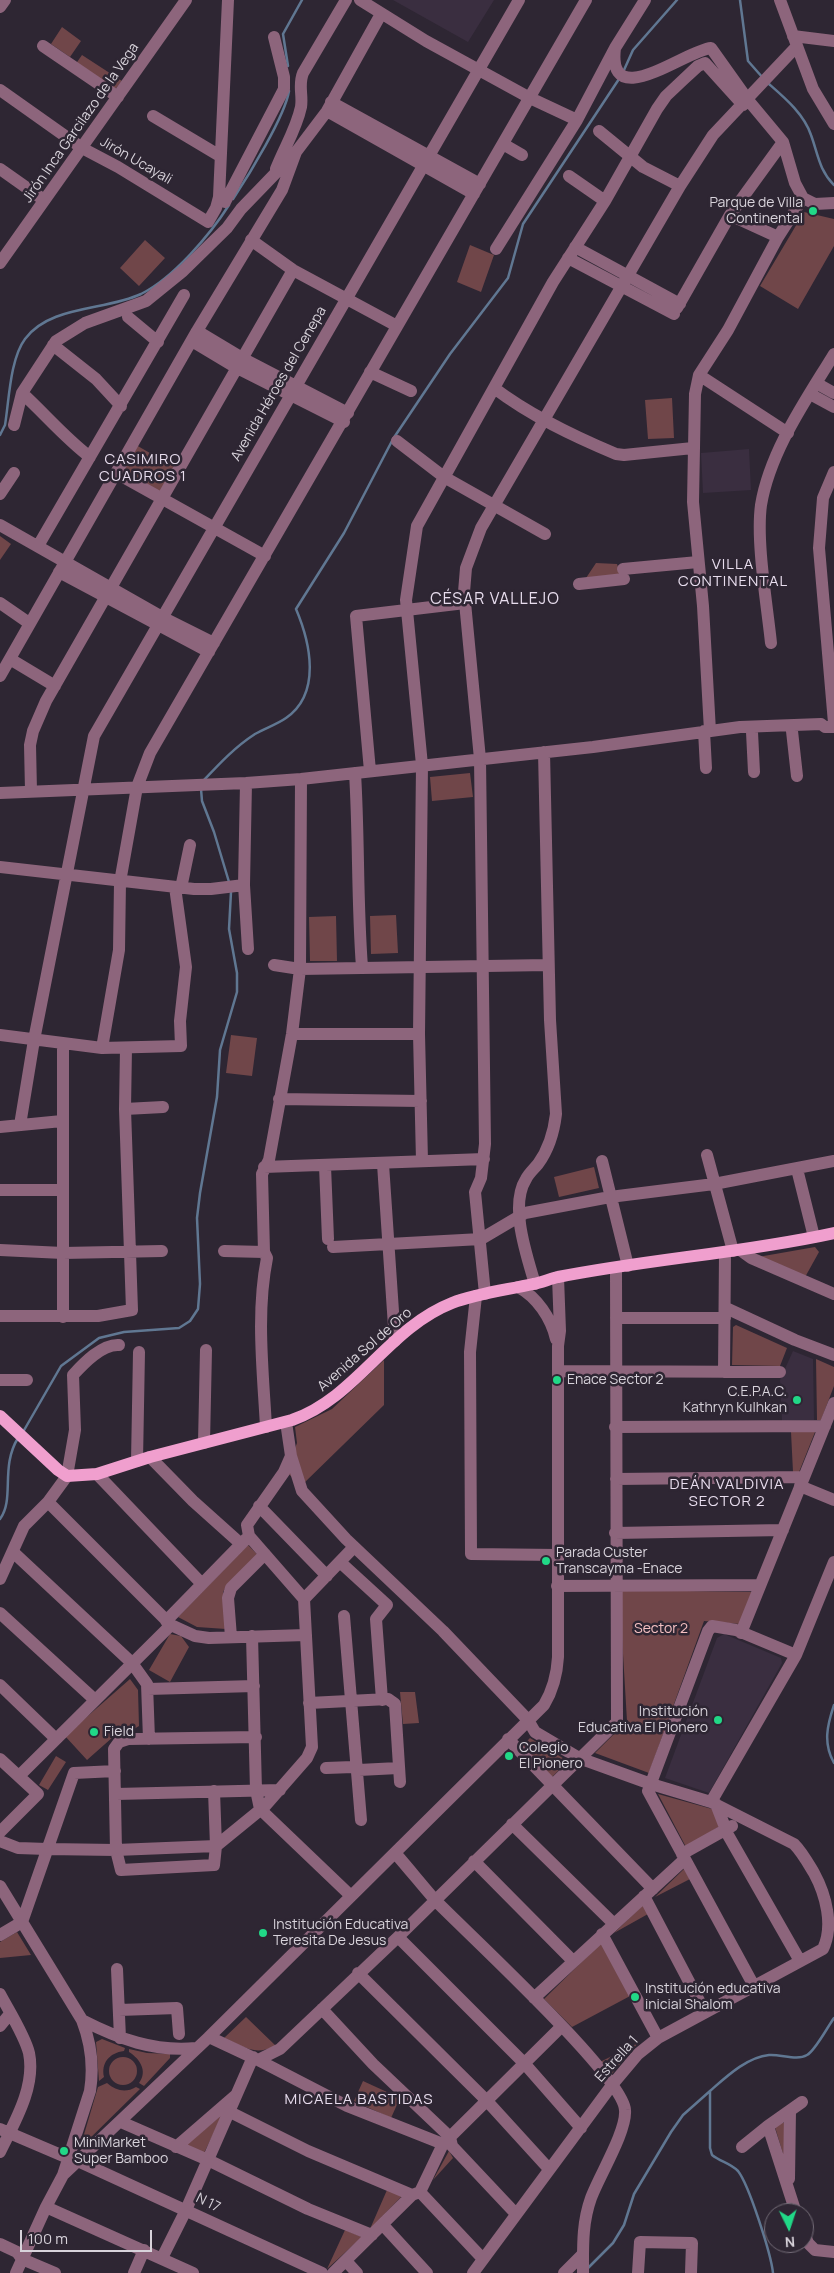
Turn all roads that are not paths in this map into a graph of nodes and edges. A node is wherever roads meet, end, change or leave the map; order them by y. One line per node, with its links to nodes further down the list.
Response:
1 (5, 0): 10 (street)
2 (186, 0): 21 (street, Jirón Inca Garcilazo de la Vega)
3 (228, 0): 36 (street)
4 (346, 0): 18 (street)
5 (360, 0): 11 (street)
6 (519, 0): 17 (street, Avenida Héroes del Cenepa)
7 (586, 0): 22 (street)
8 (645, 0): 16 (street)
9 (780, 0): 14 (street)
10 (0, 7)
11 (381, 14): 17 (street); 24 (street)
12 (274, 38): 19 (street)
13 (834, 41): 14 (street)
14 (794, 44): 23 (street); 27 (street)
15 (43, 46): 21 (street)
16 (615, 48): 23 (street); 26 (street)
17 (479, 68): 22 (street); 33 (street, Avenida Héroes del Cenepa)
18 (303, 74): 19 (street); 40 (street)
19 (284, 77): 44 (street)
20 (0, 90): 31 (street, Jirón Ucayali)
21 (118, 97): 31 (street, Jirón Inca Garcilazo de la Vega)
22 (530, 98): 26 (street); 30 (street)
23 (747, 100): 29 (street); 35 (street); 41 (street)
24 (329, 107): 32 (street); 33 (street); 37 (street)
25 (153, 116): 36 (street)
26 (577, 120): 52 (street)
27 (834, 124)
28 (599, 131): 35 (street)
29 (782, 142): 43 (street); 49 (street)
30 (503, 144): 34 (street); 42 (street)
31 (82, 148): 44 (street, Jirón Ucayali); 45 (street, Jirón Inca Garcilazo de la Vega)
32 (296, 152): 40 (street); 51 (street)
33 (430, 155): 37 (street, Avenida Héroes del Cenepa); 42 (street)
34 (522, 155)
35 (628, 155): 41 (street); 46 (street)
36 (220, 156): 44 (street)
37 (423, 166): 42 (street); 58 (street, Avenida Héroes del Cenepa)
38 (0, 168): 45 (street)
39 (569, 176): 46 (street)
40 (272, 178): 48 (street)
41 (680, 186): 56 (street)
42 (477, 189): 60 (street)
43 (803, 198): 47 (street); 50 (street)
44 (222, 199): 48 (street)
45 (44, 200): 54 (street, Jirón Inca Garcilazo de la Vega)
46 (604, 201): 53 (street)
47 (834, 203)
48 (241, 209): 63 (street)
49 (730, 216): 50 (street); 56 (street)
50 (778, 237): 67 (street)
51 (251, 240): 55 (street); 61 (street)
52 (496, 249)
53 (571, 253): 56 (street); 68 (street)
54 (0, 263)
55 (294, 270): 58 (street); 65 (street)
56 (625, 281): 77 (street)
57 (184, 295): 62 (street)
58 (346, 298): 60 (street); 70 (street, Avenida Héroes del Cenepa)
59 (128, 317): 62 (street)
60 (397, 326): 66 (street)
61 (194, 336): 65 (street); 85 (street)
62 (158, 342): 74 (street)
63 (53, 345): 72 (street); 74 (street)
64 (834, 354): 69 (street)
65 (240, 363): 70 (street); 88 (street)
66 (370, 372): 71 (street); 76 (street)
67 (699, 375): 79 (street); 81 (street)
68 (494, 388): 77 (street); 86 (street)
69 (813, 388): 73 (street); 75 (street); 79 (street)
70 (293, 391): 76 (street); 91 (street, Avenida Héroes del Cenepa)
71 (411, 391)
72 (22, 393): 78 (street); 82 (street)
73 (834, 393)
74 (121, 406): 82 (street)
75 (834, 407)
76 (346, 418): 94 (street)
77 (543, 419): 81 (street); 89 (street)
78 (14, 425)
79 (788, 433): 104 (street)
80 (397, 441): 86 (street)
81 (693, 448): 95 (street)
82 (90, 457): 93 (street)
83 (834, 472): 109 (street)
84 (14, 473): 87 (street)
85 (116, 473): 88 (street); 96 (street)
86 (444, 477): 89 (street); 101 (street)
87 (0, 494)
88 (161, 500): 91 (street); 98 (street)
89 (494, 507): 92 (street); 100 (street)
90 (0, 525): 93 (street)
91 (214, 528): 94 (street); 102 (street, Avenida Héroes del Cenepa)
92 (545, 534)
93 (38, 546): 96 (street)
94 (265, 556): 105 (street)
95 (698, 562): 97 (street); 111 (street)
96 (62, 567): 98 (street); 103 (street)
97 (579, 584)
98 (108, 593): 102 (street); 108 (street)
99 (0, 602): 103 (street)
100 (465, 603): 101 (street); 115 (street)
101 (407, 609): 116 (street); 118 (street)
102 (160, 622): 105 (street); 125 (street, Avenida Héroes del Cenepa)
103 (29, 624): 106 (street)
104 (771, 643)
105 (212, 648): 124 (street)
106 (10, 660): 107 (street); 108 (street)
107 (0, 676)
108 (55, 686): 126 (street)
109 (831, 725): 110 (street); 112 (street)
110 (732, 729): 111 (street); 113 (street)
111 (707, 731): 114 (street); 117 (street)
112 (792, 731): 113 (street); 121 (street)
113 (752, 732): 120 (street)
114 (544, 752): 115 (street); 136 (street)
115 (480, 759): 116 (street); 139 (street)
116 (422, 765): 118 (street); 138 (street)
117 (706, 768)
118 (370, 771): 119 (street)
119 (355, 772): 122 (street); 137 (street)
120 (754, 772)
121 (797, 776)
122 (301, 779): 123 (street); 140 (street)
123 (240, 784): 124 (street); 132 (street)
124 (137, 787): 125 (street); 131 (street)
125 (84, 790): 126 (street); 130 (street, Avenida Héroes del Cenepa)
126 (30, 791): 127 (street)
127 (0, 793)
128 (190, 845): 133 (street)
129 (0, 867): 130 (street)
130 (66, 875): 131 (street); 144 (street, Avenida Héroes del Cenepa)
131 (120, 882): 133 (street); 146 (street)
132 (244, 884): 133 (street); 134 (street)
133 (178, 888): 147 (street)
134 (248, 948)
135 (274, 965): 140 (street)
136 (548, 965): 139 (street); 168 (street)
137 (362, 967): 138 (street); 140 (street)
138 (420, 967): 139 (street); 142 (street)
139 (482, 967): 156 (street)
140 (300, 969): 141 (street)
141 (292, 1034): 142 (street); 148 (street)
142 (420, 1034): 149 (street)
143 (0, 1035): 144 (street)
144 (34, 1040): 145 (street); 153 (street, Avenida Héroes del Cenepa)
145 (63, 1043): 146 (street); 152 (street)
146 (102, 1048): 147 (street)
147 (126, 1048): 151 (street)
148 (279, 1099): 149 (street); 162 (street)
149 (421, 1101): 158 (street)
150 (163, 1107): 151 (street)
151 (125, 1109): 177 (street)
152 (62, 1121): 153 (street); 166 (street)
153 (20, 1125): 154 (street)
154 (0, 1127)
155 (707, 1155): 164 (street)
156 (484, 1159): 158 (street); 171 (street)
157 (834, 1160): 163 (street)
158 (422, 1161): 160 (street)
159 (602, 1161): 167 (street)
160 (383, 1164): 161 (street); 172 (street)
161 (325, 1166): 162 (street); 172 (street)
162 (264, 1167): 178 (street)
163 (797, 1168): 164 (street); 170 (street)
164 (714, 1184): 167 (street); 176 (street)
165 (0, 1190): 166 (street)
166 (63, 1190): 179 (street)
167 (610, 1197): 168 (street); 180 (street)
168 (519, 1216): 171 (street); 182 (street)
169 (834, 1232): 170 (main road, Avenida Sol de Oro)
170 (814, 1237): 176 (main road, Avenida Sol de Oro)
171 (481, 1239): 172 (street); 185 (street)
172 (388, 1244): 190 (street)
173 (0, 1250): 179 (street)
174 (162, 1251): 177 (street)
175 (224, 1251): 178 (street)
176 (733, 1251): 180 (main road, Avenida Sol de Oro); 184 (street); 186 (street)
177 (130, 1252): 179 (street); 188 (street)
178 (264, 1252): 206 (street)
179 (63, 1253): 188 (street)
180 (622, 1267): 181 (main road, Avenida Sol de Oro); 189 (street)
181 (558, 1278): 182 (main road, Avenida Sol de Oro); 192 (street)
182 (535, 1284): 183 (main road, Avenida Sol de Oro)
183 (518, 1287): 185 (main road, Avenida Sol de Oro); 192 (street)
184 (834, 1294)
185 (480, 1295): 190 (main road, Avenida Sol de Oro); 224 (street)
186 (725, 1313): 189 (street); 195 (street); 198 (street)
187 (0, 1316): 188 (street)
188 (63, 1317)
189 (616, 1318): 197 (street)
190 (395, 1341): 204 (main road, Avenida Sol de Oro)
191 (119, 1345): 212 (street)
192 (558, 1346): 196 (street)
193 (206, 1350): 208 (street)
194 (139, 1352): 210 (street)
195 (834, 1355)
196 (558, 1370): 197 (street); 224 (street)
197 (616, 1372): 198 (street); 207 (street)
198 (724, 1372): 199 (street)
199 (780, 1372)
200 (0, 1380): 201 (street)
201 (27, 1380)
202 (834, 1403): 205 (street)
203 (0, 1416): 212 (main road)
204 (286, 1422): 206 (main road, Avenida Sol de Oro); 209 (street)
205 (825, 1426): 207 (street); 214 (street)
206 (266, 1427): 208 (main road, Avenida Sol de Oro)
207 (615, 1427): 213 (street)
208 (204, 1443): 210 (main road, Avenida Sol de Oro)
209 (291, 1456): 217 (street); 221 (street)
210 (143, 1459): 211 (main road, Avenida Sol de Oro); 220 (street)
211 (98, 1474): 212 (main road, Avenida Sol de Oro); 229 (street)
212 (67, 1476): 216 (street)
213 (616, 1479): 214 (street); 219 (street)
214 (802, 1482): 215 (street); 218 (street)
215 (834, 1500)
216 (48, 1502): 222 (street); 236 (street)
217 (259, 1506): 220 (street); 227 (street)
218 (783, 1530): 219 (street); 230 (street)
219 (615, 1533): 232 (street)
220 (245, 1540): 223 (street); 229 (street)
221 (354, 1547): 225 (street); 250 (street)
222 (12, 1552): 228 (street); 242 (street)
223 (265, 1554): 233 (street); 240 (street)
224 (557, 1555): 231 (street)
225 (340, 1562): 227 (street); 247 (street)
226 (834, 1562): 241 (street)
227 (327, 1576): 233 (street)
228 (0, 1579)
229 (202, 1584): 236 (street)
230 (760, 1585): 232 (street); 237 (street)
231 (557, 1586): 232 (street); 250 (street)
232 (615, 1586): 256 (street)
233 (304, 1599): 238 (street)
234 (0, 1613): 246 (street)
235 (344, 1616): 248 (street)
236 (169, 1623): 240 (street); 242 (street)
237 (741, 1633): 241 (street); 263 (street)
238 (306, 1635): 239 (street); 249 (street)
239 (252, 1636): 240 (street); 244 (street)
240 (231, 1637)
241 (796, 1655): 269 (street)
242 (132, 1663): 245 (street); 246 (street)
243 (0, 1685): 252 (street)
244 (254, 1686): 245 (street); 251 (street)
245 (148, 1689): 253 (street)
246 (94, 1700): 252 (street)
247 (382, 1700): 248 (street); 258 (street)
248 (351, 1701): 249 (street); 259 (street)
249 (309, 1703): 266 (street)
250 (528, 1720): 254 (street); 256 (street)
251 (256, 1736): 253 (street); 265 (street)
252 (55, 1738): 261 (street)
253 (149, 1739): 260 (street)
254 (508, 1740): 264 (street); 280 (street)
255 (0, 1758): 261 (street)
256 (579, 1758): 263 (street); 264 (street)
257 (326, 1768): 259 (street)
258 (398, 1768): 259 (street); 262 (street)
259 (356, 1769): 272 (street)
260 (115, 1771): 268 (street); 278 (street)
261 (19, 1776): 275 (street)
262 (400, 1782)
263 (651, 1784): 269 (street); 281 (street)
264 (552, 1785): 273 (street); 284 (street)
265 (256, 1790): 266 (street); 267 (street); 270 (street)
266 (280, 1790): 270 (street)
267 (214, 1791): 268 (street); 277 (street)
268 (116, 1794): 279 (street)
269 (713, 1803): 271 (street); 274 (street)
270 (260, 1808): 277 (street); 285 (street)
271 (744, 1818): 274 (street); 293 (street, Estrella 1)
272 (361, 1820)
273 (512, 1824): 282 (street); 288 (street)
274 (727, 1829): 281 (street); 293 (street)
275 (0, 1832)
276 (0, 1841): 278 (street)
277 (216, 1846): 279 (street); 279 (street)
278 (47, 1849): 279 (street); 287 (street)
279 (116, 1850)
280 (396, 1854): 285 (street); 286 (street)
281 (684, 1857): 284 (street); 296 (street)
282 (474, 1861): 286 (street); 292 (street)
283 (0, 1886): 287 (street)
284 (649, 1892): 288 (street); 301 (street)
285 (351, 1896): 307 (street)
286 (435, 1899): 291 (street); 298 (street)
287 (22, 1922): 290 (street); 303 (street)
288 (613, 1923): 289 (street)
289 (602, 1934): 292 (street); 309 (street)
290 (0, 1935)
291 (398, 1937): 295 (street); 312 (street)
292 (573, 1961): 298 (street)
293 (800, 1961): 296 (street, Estrella 1)
294 (117, 1969): 300 (street)
295 (358, 1973): 299 (street); 315 (street)
296 (754, 1986): 301 (street, Estrella 1)
297 (0, 1994): 302 (street)
298 (534, 1998): 305 (street)
299 (322, 2009): 311 (street); 323 (street)
300 (119, 2010): 306 (street); 308 (street)
301 (705, 2012): 309 (street, Estrella 1)
302 (9, 2015): 304 (street); 322 (street)
303 (82, 2020): 308 (street); 327 (street)
304 (0, 2026)
305 (562, 2026): 312 (street); 313 (street)
306 (179, 2034)
307 (209, 2037): 310 (street); 311 (street)
308 (120, 2038): 310 (street)
309 (658, 2038): 313 (street, Estrella 1)
310 (196, 2048): 319 (street)
311 (255, 2058): 314 (street); 323 (street)
312 (524, 2063): 315 (street); 321 (street)
313 (612, 2085): 321 (street, Estrella 1); 346 (street)
314 (238, 2094): 318 (street); 324 (street)
315 (487, 2101): 323 (street); 329 (street)
316 (802, 2102): 317 (street)
317 (790, 2110): 320 (street); 330 (street)
318 (230, 2112): 328 (street); 331 (street)
319 (121, 2122): 324 (street); 327 (street)
320 (768, 2126): 325 (street); 330 (street)
321 (581, 2128): 329 (street, Estrella 1)
322 (4, 2131): 326 (street); 327 (street, N 17)
323 (446, 2140): 331 (street); 335 (street)
324 (176, 2147): 328 (street)
325 (742, 2147)
326 (0, 2152)
327 (74, 2160): 333 (street); 334 (street, N 17)
328 (208, 2160): 334 (street); 337 (street)
329 (549, 2169): 335 (street, Estrella 1)
330 (789, 2189): 332 (street)
331 (416, 2194): 336 (street); 344 (street)
332 (793, 2203)
333 (46, 2208): 340 (street); 343 (street)
334 (186, 2210): 342 (street); 351 (street, N 17)
335 (516, 2214): 344 (street, Estrella 1)
336 (383, 2225): 337 (street); 354 (street)
337 (372, 2234): 345 (street)
338 (0, 2244): 343 (street)
339 (814, 2249): 341 (street)
340 (144, 2250): 342 (street); 349 (street)
341 (834, 2252)
342 (162, 2258): 350 (street)
343 (22, 2259): 347 (street); 348 (street)
344 (483, 2259): 355 (street, Estrella 1)
345 (346, 2261): 352 (street); 353 (street)
346 (583, 2263): 356 (street)
347 (16, 2273)
348 (55, 2273)
349 (134, 2273)
350 (193, 2273)
351 (322, 2273)
352 (333, 2273)
353 (357, 2273)
354 (427, 2273)
355 (473, 2273)
356 (564, 2273)
357 (638, 2273): 358 (street)
358 (691, 2273)

